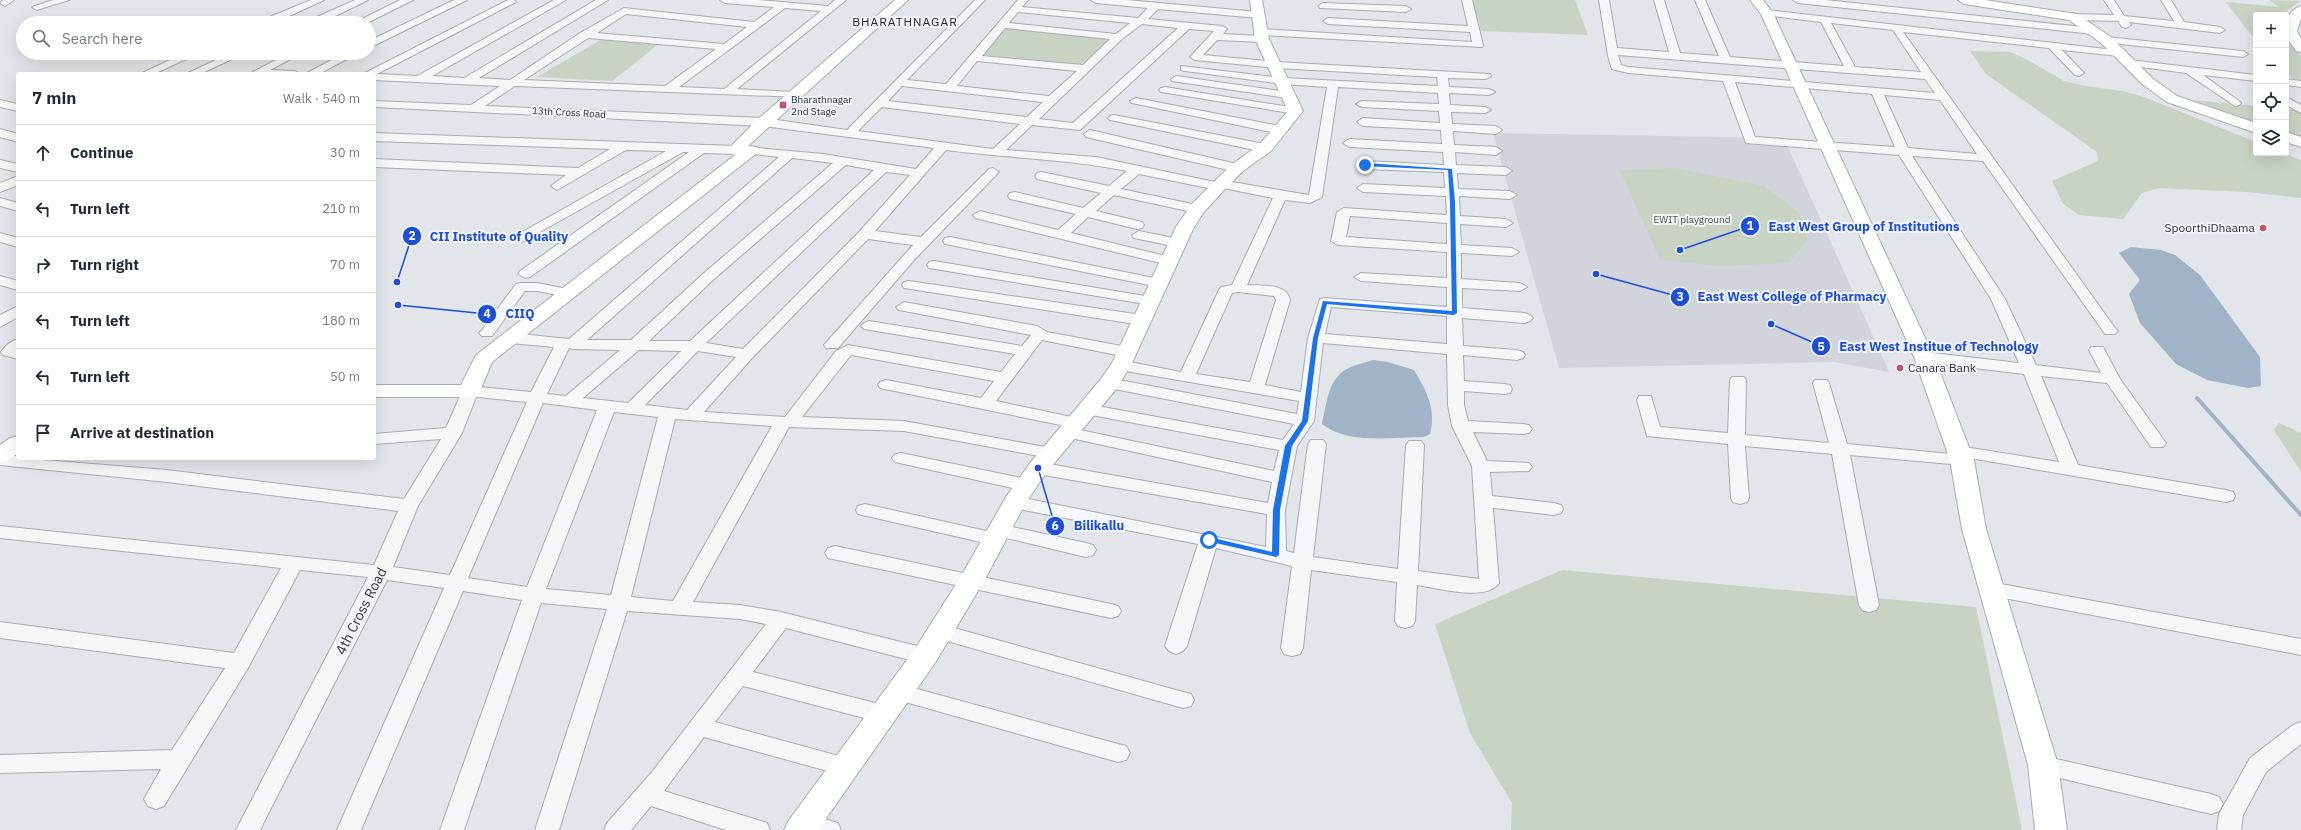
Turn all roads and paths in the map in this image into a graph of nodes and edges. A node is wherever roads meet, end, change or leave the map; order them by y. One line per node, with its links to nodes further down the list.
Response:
1 (64, 0): 31 (street)
2 (320, 0): 37 (street)
3 (363, 0): 38 (street)
4 (408, 0): 39 (street)
5 (462, 0): 59 (street)
6 (561, 0): 29 (street)
7 (603, 0): 98 (street)
8 (725, 0): 26 (street)
9 (841, 0): 33 (street)
10 (902, 0): 112 (street)
11 (980, 0): 102 (street)
12 (1023, 0): 34 (street)
13 (1096, 0): 30 (street)
14 (1467, 0): 51 (street)
15 (1604, 0): 68 (street)
16 (1659, 0): 70 (street)
17 (1700, 0): 72 (street)
18 (1798, 0): 53 (street)
19 (1964, 0): 28 (street)
20 (2109, 0): 41 (street)
21 (2166, 0): 46 (street)
22 (511, 1): 89 (street)
23 (1322, 3): 27 (street); 43 (street)
24 (534, 4): 29 (street)
25 (636, 4): 36 (street)
26 (783, 5): 33 (street); 45 (street)
27 (1405, 5): 48 (street)
28 (2021, 5): 40 (street)
29 (549, 6): 95 (street)
30 (1155, 6): 42 (street); 62 (street)
31 (37, 7)
32 (1761, 7): 44 (street); 79 (street)
33 (830, 9): 109 (street)
34 (1016, 9): 42 (street); 47 (street)
35 (2301, 10): 66 (street)
36 (624, 11): 45 (street); 54 (street)
37 (282, 16)
38 (327, 16)
39 (374, 16)
40 (2073, 17): 41 (street); 53 (street)
41 (2120, 18): 46 (street); 61 (street)
42 (1141, 20): 49 (street); 56 (street)
43 (1328, 21): 48 (street); 55 (street)
44 (1825, 21): 50 (street); 83 (street)
45 (757, 24): 64 (street)
46 (2176, 24): 52 (street); 67 (street)
47 (1003, 25): 56 (street); 71 (street)
48 (1408, 25): 51 (street)
49 (1186, 26): 57 (street); 128 (street)
50 (1896, 28): 63 (street); 92 (street)
51 (1475, 29): 55 (street)
52 (2220, 30)
53 (2093, 31): 58 (street)
54 (584, 35): 64 (street); 101 (street)
55 (1331, 35): 62 (street)
56 (1118, 37): 81 (street)
57 (1217, 37): 62 (street); 65 (street)
58 (2106, 40): 61 (street); 69 (street)
59 (376, 42)
60 (2231, 43): 67 (street)
61 (2142, 44): 67 (street); 73 (street)
62 (1269, 45): 65 (street); 65 (street); 82 (street); 96 (street); 99 (street); 103 (street); 108 (street); 133 (street)
63 (2053, 46): 69 (street); 90 (street)
64 (726, 47): 107 (street)
65 (1206, 47)
66 (2301, 48)
67 (2193, 49): 78 (street)
68 (1613, 51): 70 (street); 97 (street)
69 (2119, 53): 80 (street)
70 (1675, 55): 72 (street)
71 (974, 58): 81 (street); 106 (street)
72 (1725, 58): 79 (street)
73 (2155, 58)
74 (178, 60): 85 (street)
75 (224, 60): 86 (street)
76 (283, 60): 87 (street)
77 (339, 60): 88 (street)
78 (2204, 60)
79 (1790, 63): 83 (street); 105 (street)
80 (2130, 63): 84 (street); 132 (street)
81 (1084, 68): 114 (street)
82 (1185, 68)
83 (1851, 70): 92 (street)
84 (2188, 70): 94 (street); 118 (street)
85 (150, 72)
86 (196, 72)
87 (259, 72)
88 (314, 72)
89 (372, 72)
90 (2080, 73)
91 (1486, 76): 99 (street)
92 (1928, 76): 113 (street)
93 (376, 77): 95 (street)
94 (2253, 78)
95 (418, 79): 98 (street)
96 (1176, 79)
97 (1728, 79): 105 (street); 144 (street)
98 (466, 81): 101 (street)
99 (1442, 82): 103 (street); 110 (street); 124 (street)
100 (2289, 82): 104 (street)
101 (513, 83): 107 (street); 122 (street)
102 (900, 83): 106 (street); 117 (street)
103 (1333, 84): 179 (street, 13th Cross Road)
104 (2301, 84)
105 (1801, 86): 111 (street); 144 (street)
106 (949, 88): 114 (street)
107 (667, 90): 109 (street)
108 (1165, 90)
109 (727, 92): 112 (street)
110 (1489, 92)
111 (1877, 92): 113 (street); 153 (street)
112 (795, 95): 129 (street)
113 (1943, 97): 156 (street)
114 (1051, 100): 128 (street)
115 (1136, 101): 133 (street)
116 (2289, 102): 126 (street)
117 (880, 103): 128 (street); 136 (street)
118 (2235, 103)
119 (0, 104): 123 (street)
120 (376, 104): 122 (street, 13th Cross Road)
121 (1362, 104): 124 (street)
122 (475, 107): 129 (street, 13th Cross Road)
123 (16, 108)
124 (1444, 108): 125 (street); 131 (street)
125 (1485, 110)
126 (2301, 110)
127 (1114, 118): 147 (street)
128 (1032, 121): 154 (street)
129 (763, 122): 136 (street, 13th Cross Road); 151 (street)
130 (1363, 122): 131 (street)
131 (1446, 126): 134 (street); 148 (street)
132 (2253, 127)
133 (1280, 130): 147 (street)
134 (1496, 130)
135 (0, 133): 138 (street)
136 (850, 133): 145 (street, 13th Cross Road)
137 (1090, 134): 165 (street)
138 (16, 137)
139 (376, 138): 141 (street)
140 (2289, 139): 142 (street)
141 (445, 140): 146 (street); 160 (street)
142 (2301, 142)
143 (1349, 143): 148 (street)
144 (1828, 145): 153 (street); 233 (street)
145 (944, 146): 154 (street, 13th Cross Road); 170 (street)
146 (622, 147): 149 (street); 168 (street)
147 (1264, 148): 165 (street)
148 (1448, 148): 152 (street); 166 (street)
149 (679, 149): 150 (street); 192 (street)
150 (700, 150): 151 (street); 200 (street)
151 (743, 150): 155 (street); 209 (street)
152 (1496, 151)
153 (1903, 151): 156 (street); 235 (street)
154 (996, 153): 164 (street, 13th Cross Road)
155 (790, 154): 157 (street); 222 (street)
156 (1986, 158): 217 (street)
157 (843, 161): 163 (street); 223 (street)
158 (376, 163): 160 (street)
159 (0, 164): 162 (street)
160 (411, 165): 168 (street)
161 (1365, 165): 166 (street)
162 (16, 168)
163 (883, 168): 170 (street); 226 (street)
164 (1138, 168): 173 (street, 13th Cross Road); 177 (street)
165 (1237, 168): 173 (street)
166 (1450, 169): 167 (street); 178 (street)
167 (1506, 171)
168 (580, 172): 174 (street)
169 (993, 172): 195 (street)
170 (919, 173): 189 (street)
171 (1041, 176): 177 (street)
172 (16, 181): 175 (street)
173 (1219, 185): 179 (street, 13th Cross Road); 184 (street)
174 (557, 186)
175 (0, 188)
176 (1363, 188): 178 (street)
177 (1112, 190): 184 (street); 185 (street)
178 (1452, 192): 180 (street); 187 (street)
179 (1282, 194): 207 (street)
180 (1510, 195)
181 (1015, 196): 185 (street)
182 (0, 202): 183 (street)
183 (16, 206)
184 (1197, 209): 197 (street)
185 (1086, 212): 190 (street); 197 (street)
186 (980, 215): 190 (street)
187 (1453, 220): 188 (street); 196 (street); 196 (street)
188 (1506, 223)
189 (865, 234): 195 (street); 231 (street)
190 (1060, 235): 197 (street)
191 (0, 237): 194 (street)
192 (522, 238)
193 (950, 241): 210 (street)
194 (16, 242)
195 (924, 242): 224 (street)
196 (1453, 249): 198 (street); 203 (street)
197 (1174, 252): 210 (street)
198 (1512, 252)
199 (934, 265): 210 (street)
200 (526, 274)
201 (1360, 277): 203 (street)
202 (0, 280): 204 (street)
203 (1454, 282): 206 (street); 213 (street)
204 (16, 286): 208 (street)
205 (910, 286): 210 (street)
206 (1520, 287)
207 (1238, 288): 237 (street); 243 (street)
208 (0, 292)
209 (568, 293): 218 (street); 220 (street)
210 (1150, 302): 234 (street)
211 (904, 307): 219 (street)
212 (16, 312): 215 (street)
213 (1454, 313): 214 (street); 221 (street); 227 (street)
214 (1525, 318)
215 (0, 322)
216 (869, 326): 229 (street)
217 (2110, 331)
218 (487, 333)
219 (1039, 335): 229 (street); 234 (street)
220 (510, 338): 222 (street); 246 (street)
221 (1316, 338): 227 (street); 248 (street)
222 (569, 344): 223 (street); 247 (street)
223 (635, 345): 226 (street); 249 (street)
224 (832, 345)
225 (16, 346): 230 (street)
226 (694, 346): 231 (street); 253 (street)
227 (1455, 350): 232 (street); 242 (street)
228 (2097, 350): 238 (street)
229 (1026, 351): 236 (street)
230 (16, 354)
231 (747, 354): 255 (street)
232 (1517, 355)
233 (1924, 357): 235 (street); 271 (street)
234 (1119, 366): 237 (street); 256 (street); 257 (street)
235 (2030, 368): 238 (street); 276 (street)
236 (1005, 378): 251 (street); 258 (street)
237 (1186, 378): 243 (street)
238 (2112, 379): 264 (street)
239 (1738, 380): 263 (street)
240 (1821, 383): 269 (street)
241 (886, 385): 251 (street)
242 (1456, 385): 244 (street); 259 (street)
243 (1256, 388): 248 (street)
244 (1504, 389)
245 (376, 391): 246 (street)
246 (470, 391): 247 (street); 261 (street, 4th Cross Road)
247 (537, 397): 249 (street); 297 (street)
248 (1307, 398): 257 (street)
249 (571, 400): 252 (street)
250 (1645, 400): 263 (street)
251 (985, 404): 256 (street)
252 (607, 406): 253 (street); 299 (street)
253 (634, 407): 254 (street)
254 (668, 413): 255 (street); 300 (street)
255 (691, 416): 258 (street)
256 (1076, 421): 268 (street); 277 (street); 278 (street)
257 (1305, 421): 268 (street)
258 (786, 422): 277 (street); 302 (street)
259 (1461, 426): 260 (street); 274 (street)
260 (1523, 429)
261 (453, 433): 262 (street); 282 (street, 4th Cross Road)
262 (376, 439)
263 (1736, 439): 269 (street); 280 (street)
264 (2157, 443)
265 (16, 444): 270 (street)
266 (1317, 444): 292 (street)
267 (1415, 445): 295 (street)
268 (1288, 446): 278 (street)
269 (1840, 449): 271 (street); 301 (street)
270 (0, 455)
271 (1960, 456): 276 (street); 298 (street)
272 (901, 458): 277 (street)
273 (0, 460): 282 (street)
274 (1481, 466): 275 (street); 281 (street)
275 (1522, 467)
276 (2071, 471): 279 (street)
277 (1032, 477): 285 (street); 287 (street); 288 (street)
278 (1282, 478): 285 (street)
279 (2226, 496)
280 (1740, 498)
281 (1483, 501): 283 (street); 295 (street)
282 (409, 506): 294 (street, 4th Cross Road)
283 (1554, 509)
284 (865, 510): 287 (street)
285 (1276, 510): 291 (street)
286 (0, 532): 293 (street)
287 (996, 534): 289 (street); 296 (street)
288 (1209, 540): 291 (street); 308 (street)
289 (1086, 550)
290 (835, 554): 296 (street)
291 (1276, 555): 292 (street)
292 (1304, 562): 295 (street); 310 (street)
293 (293, 564): 294 (street); 312 (street)
294 (381, 572): 297 (street); 328 (street, 4th Cross Road)
295 (1409, 579): 305 (street)
296 (971, 581): 303 (street); 307 (street)
297 (456, 584): 299 (street); 329 (street)
298 (1990, 590): 309 (street); 322 (street)
299 (534, 595): 300 (street); 330 (street)
300 (619, 604): 302 (street); 331 (street)
301 (1869, 605)
302 (679, 609): 304 (street)
303 (1110, 611)
304 (781, 619): 311 (street); 313 (street)
305 (1405, 621)
306 (0, 630): 312 (street)
307 (940, 632): 311 (street); 315 (street)
308 (1176, 646)
309 (2301, 647)
310 (1292, 648)
311 (925, 656): 314 (street)
312 (240, 662): 320 (street)
313 (737, 676): 316 (street); 317 (street)
314 (898, 692): 316 (street); 319 (street)
315 (1182, 700)
316 (883, 714): 323 (street)
317 (700, 727): 323 (street); 324 (street)
318 (2301, 731): 336 (street)
319 (1118, 753)
320 (178, 759): 321 (street); 325 (street)
321 (0, 764)
322 (2043, 765): 326 (street); 335 (street)
323 (846, 767): 327 (street)
324 (647, 795): 332 (street); 333 (street)
325 (156, 800)
326 (2211, 804)
327 (803, 827): 334 (street)
328 (248, 830)
329 (349, 830)
330 (452, 830)
331 (547, 830)
332 (616, 830)
333 (758, 830)
334 (828, 830)
335 (2051, 830)
336 (2229, 830)

